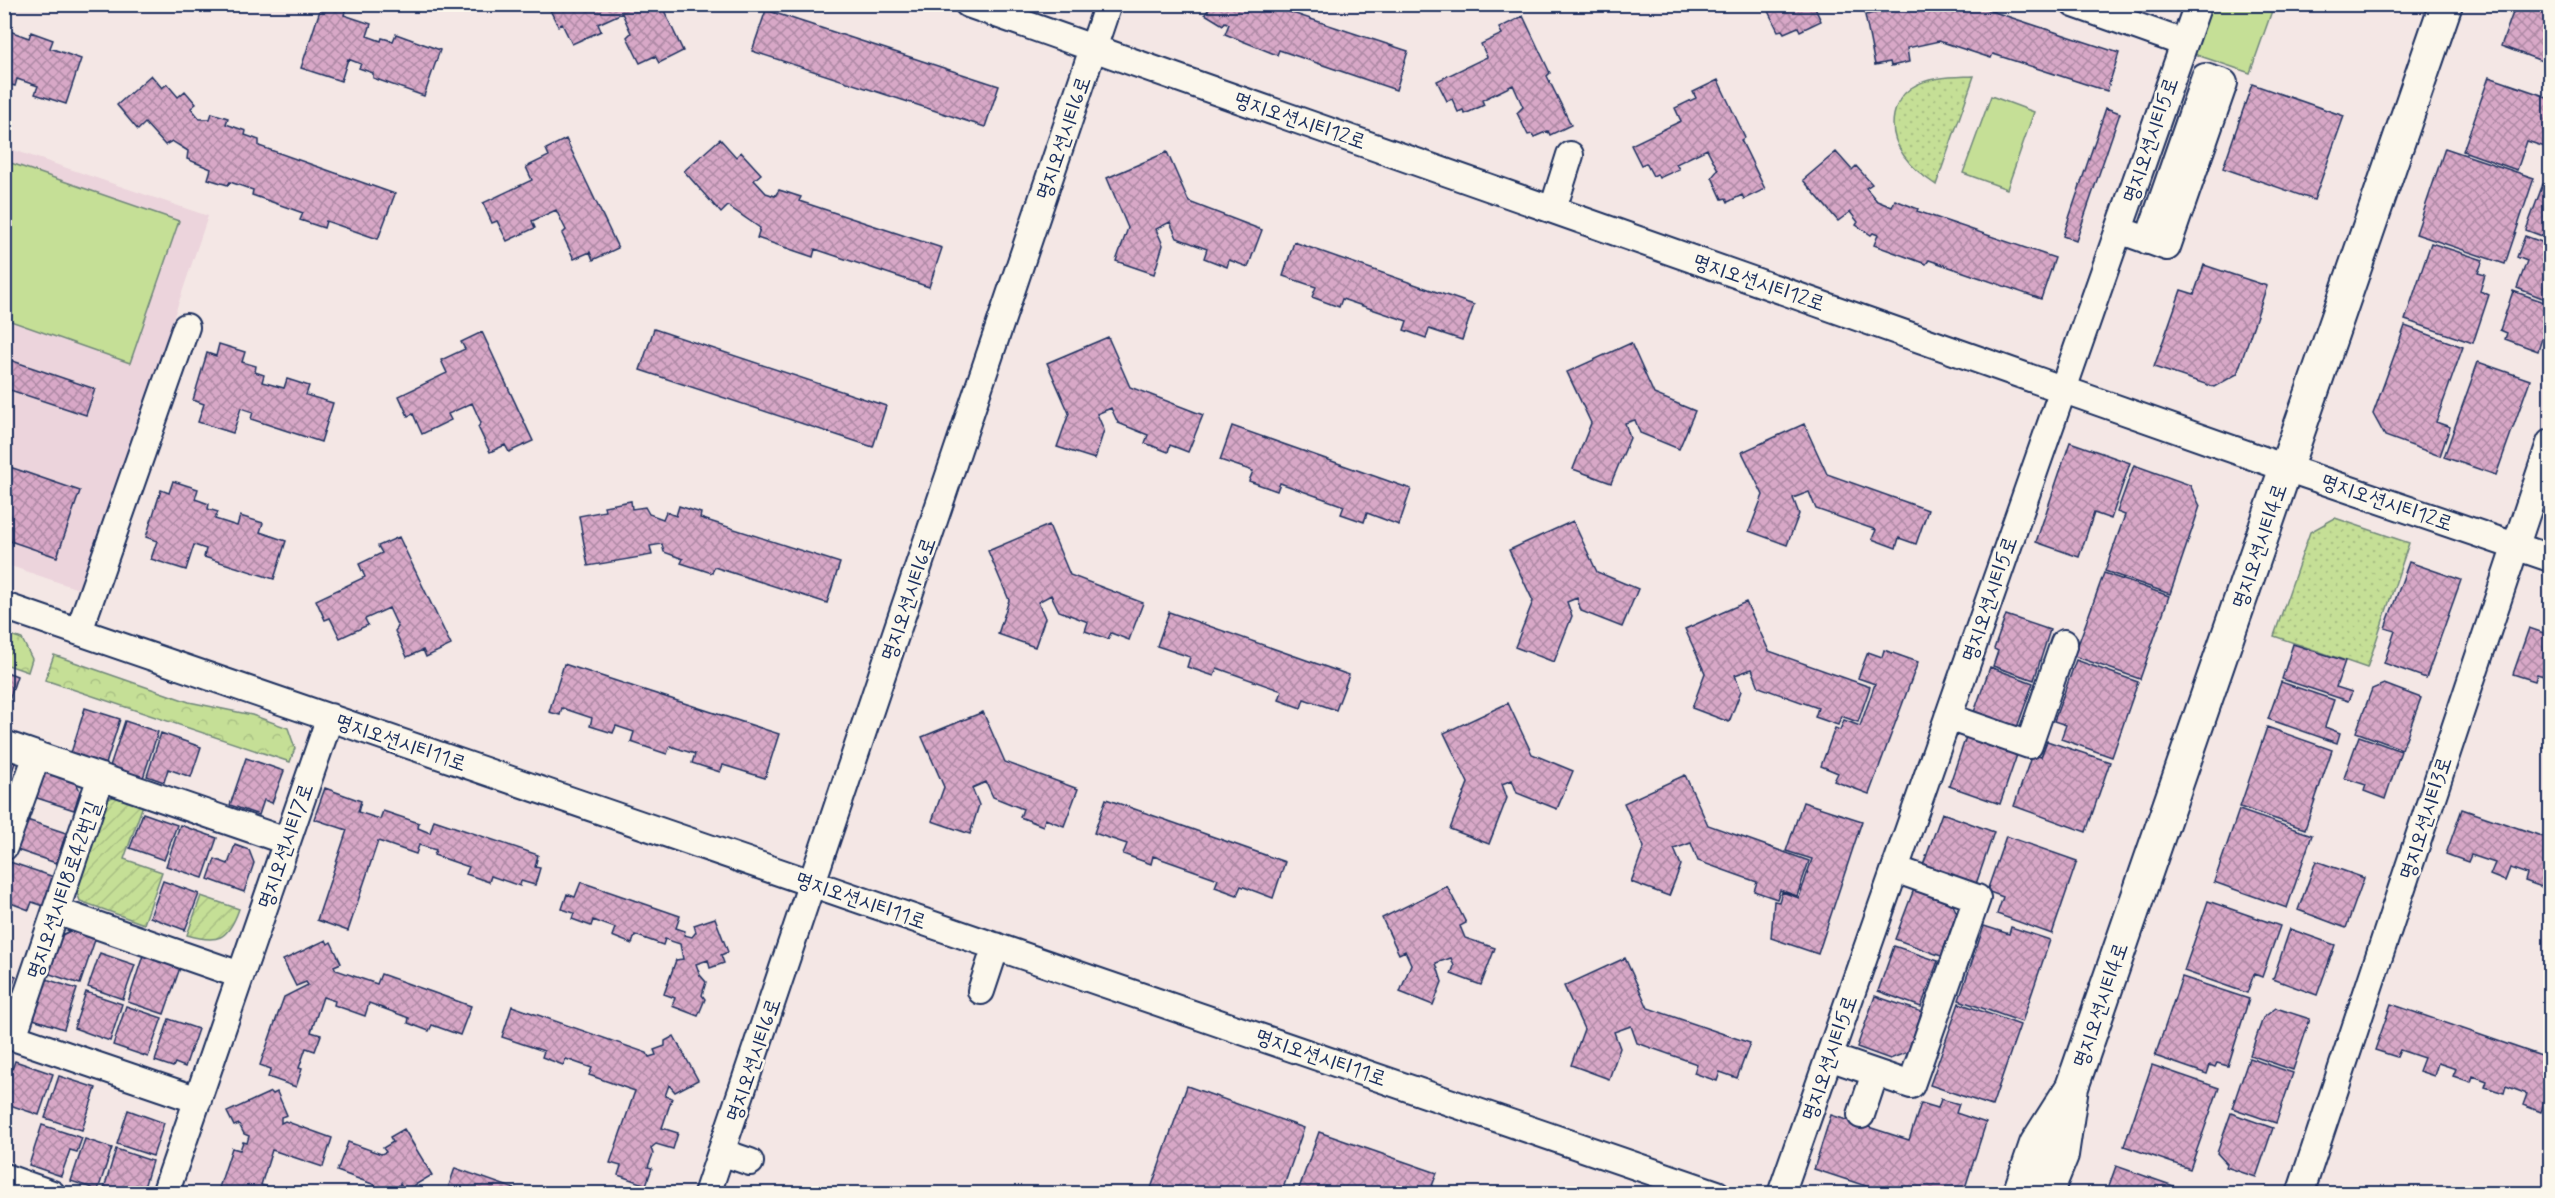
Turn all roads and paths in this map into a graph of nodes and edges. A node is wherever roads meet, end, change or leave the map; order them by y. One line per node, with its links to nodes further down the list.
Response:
1 (968, 4): 7 (street, 명지오션시티12로)
2 (1108, 4): 7 (street, 명지오션시티6로)
3 (2073, 4): 6 (street)
4 (2198, 4): 6 (street, 명지오션시티5로)
5 (2446, 4): 15 (main road, 명지오션시티4로)
6 (2184, 43): 10 (street, 명지오션시티5로)
7 (1094, 47): 9 (street, 명지오션시티12로); 29 (street, 명지오션시티6로)
8 (1570, 155): 9 (street)
9 (1553, 209): 13 (street, 명지오션시티12로)
10 (2119, 230): 11 (street); 13 (street, 명지오션시티5로)
11 (2148, 241): 11 (street)
12 (186, 327): 19 (street)
13 (2063, 389): 15 (street, 명지오션시티12로); 22 (street, 명지오션시티5로)
14 (2550, 443): 16 (street, 명지오션시티3로)
15 (2286, 468): 16 (street, 명지오션시티12로); 37 (main road, 명지오션시티4로)
16 (2515, 546): 17 (street, 명지오션시티12로); 50 (street, 명지오션시티3로)
17 (2550, 558)
18 (4, 606): 19 (street, 명지오션시티11로)
19 (79, 631): 21 (street, 명지오션시티11로)
20 (2064, 643): 22 (street)
21 (330, 717): 26 (street, 명지오션시티7로); 29 (street, 명지오션시티11로)
22 (1948, 717): 28 (street, 명지오션시티5로)
23 (4, 744): 24 (street, 명지오션시티8로42번길)
24 (37, 755): 25 (street, 명지오션시티8로42번길); 27 (street)
25 (100, 777): 26 (street, 명지오션시티8로42번길); 30 (street, 명지오션시티8로42번길)
26 (286, 841): 32 (street, 명지오션시티7로)
27 (4, 848)
28 (1895, 869): 35 (street, 명지오션시티5로); 36 (street)
29 (812, 883): 31 (street, 명지오션시티11로); 40 (street, 명지오션시티6로)
30 (56, 911): 32 (street); 34 (street, 명지오션시티8로42번길)
31 (996, 946): 33 (street); 46 (street, 명지오션시티11로)
32 (240, 975): 38 (street, 명지오션시티7로)
33 (981, 992)
34 (9, 1036): 38 (street)
35 (1829, 1057): 36 (street); 47 (street, 명지오션시티5로)
36 (1875, 1073): 39 (street)
37 (2072, 1087): 48 (main road); 49 (main road)
38 (198, 1100): 44 (street, 명지오션시티7로)
39 (1861, 1114)
40 (722, 1152): 41 (street); 45 (street, 명지오션시티6로)
41 (750, 1162)
42 (4, 1177): 43 (street)
43 (52, 1194)
44 (165, 1194)
45 (707, 1194)
46 (1717, 1194)
47 (1781, 1194)
48 (2019, 1194)
49 (2046, 1194)
50 (2300, 1194)

